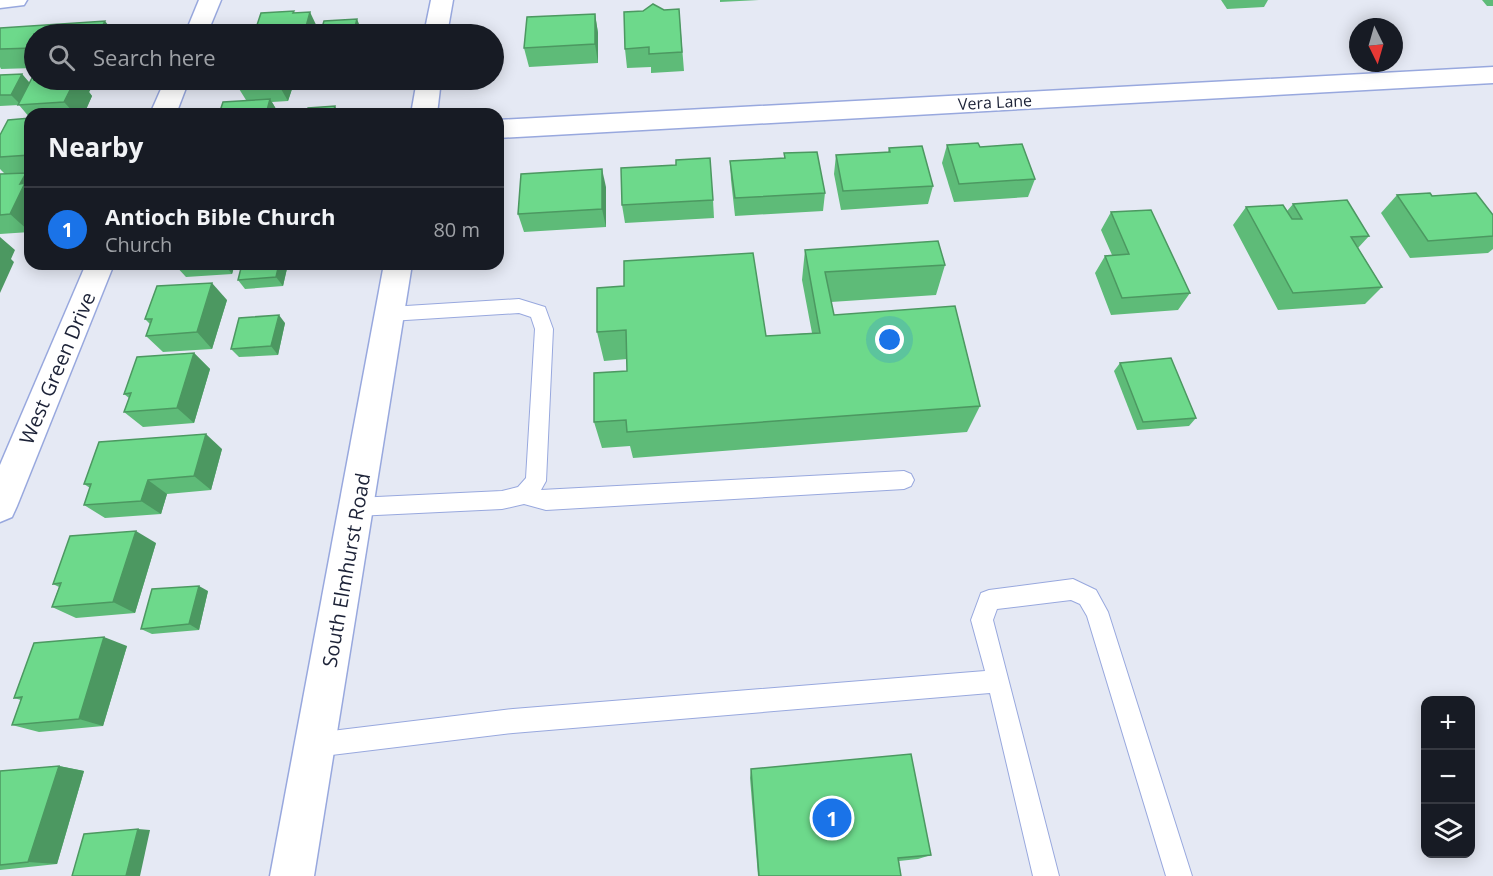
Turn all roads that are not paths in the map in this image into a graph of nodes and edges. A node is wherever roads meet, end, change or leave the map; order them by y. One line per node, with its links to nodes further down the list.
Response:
1 (16, 0): 4 (street)
2 (210, 0): 5 (street)
3 (442, 0): 6 (street)
4 (0, 1)
5 (200, 24)
6 (438, 24)
7 (1493, 75): 12 (street, Vera Lane)
8 (173, 90): 10 (street)
9 (428, 90): 11 (street)
10 (165, 108)
11 (425, 108)
12 (504, 129)
13 (98, 270): 18 (street, West Green Drive)
14 (397, 270): 15 (street, South Elmhurst Road)
15 (390, 314): 17 (lane); 19 (street, South Elmhurst Road)
16 (904, 480): 17 (lane)
17 (524, 495): 19 (lane)
18 (0, 506)
19 (356, 507): 21 (street, South Elmhurst Road)
20 (999, 681): 21 (lane); 23 (lane); 24 (lane)
21 (315, 746): 22 (street, South Elmhurst Road)
22 (292, 876)
23 (1046, 876)
24 (1179, 876)

